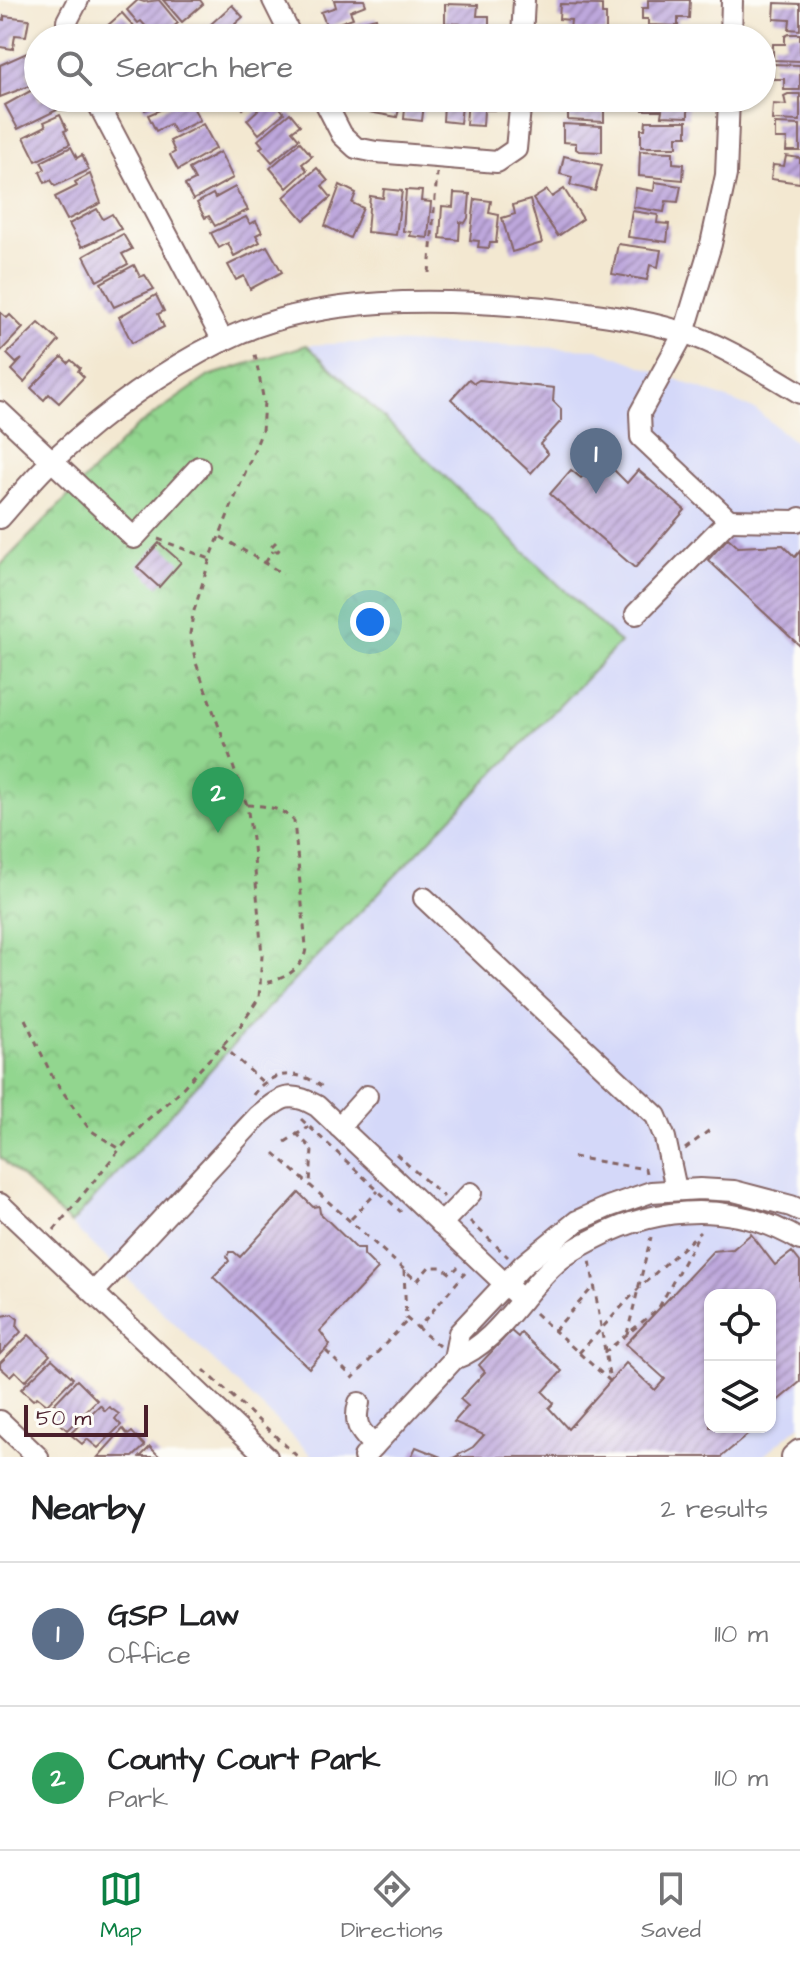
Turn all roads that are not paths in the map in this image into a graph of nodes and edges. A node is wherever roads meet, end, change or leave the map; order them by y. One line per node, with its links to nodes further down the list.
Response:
1 (78, 0): 5 (street)
2 (273, 0): 6 (street)
3 (524, 0): 7 (street)
4 (732, 0): 8 (street)
5 (67, 24)
6 (285, 24)
7 (523, 24)
8 (731, 24)
9 (102, 112): 14 (street)
10 (330, 112): 11 (street)
11 (520, 112)
12 (728, 112): 13 (street)
13 (684, 333): 14 (street); 15 (street); 21 (street)
14 (223, 341): 17 (street)
15 (800, 393)
16 (0, 412): 17 (street)
17 (52, 461): 18 (street); 19 (street)
18 (199, 467)
19 (0, 518)
20 (800, 518): 21 (street)
21 (729, 520): 22 (street)
22 (636, 614)
23 (424, 898): 26 (street)
24 (367, 1096): 25 (street)
25 (339, 1127): 30 (street); 33 (street)
26 (676, 1189): 29 (street); 32 (street)
27 (464, 1201): 30 (street)
28 (0, 1204): 33 (street)
29 (800, 1210)
30 (441, 1224): 32 (street)
31 (800, 1240): 34 (street)
32 (511, 1276): 34 (street); 35 (street)
33 (94, 1292): 40 (street)
34 (527, 1306): 35 (street)
35 (454, 1359): 38 (street)
36 (359, 1403): 38 (street)
37 (1, 1425): 41 (street)
38 (369, 1452)
39 (800, 1452): 42 (main road)
40 (265, 1456)
41 (38, 1457)
42 (794, 1457)

